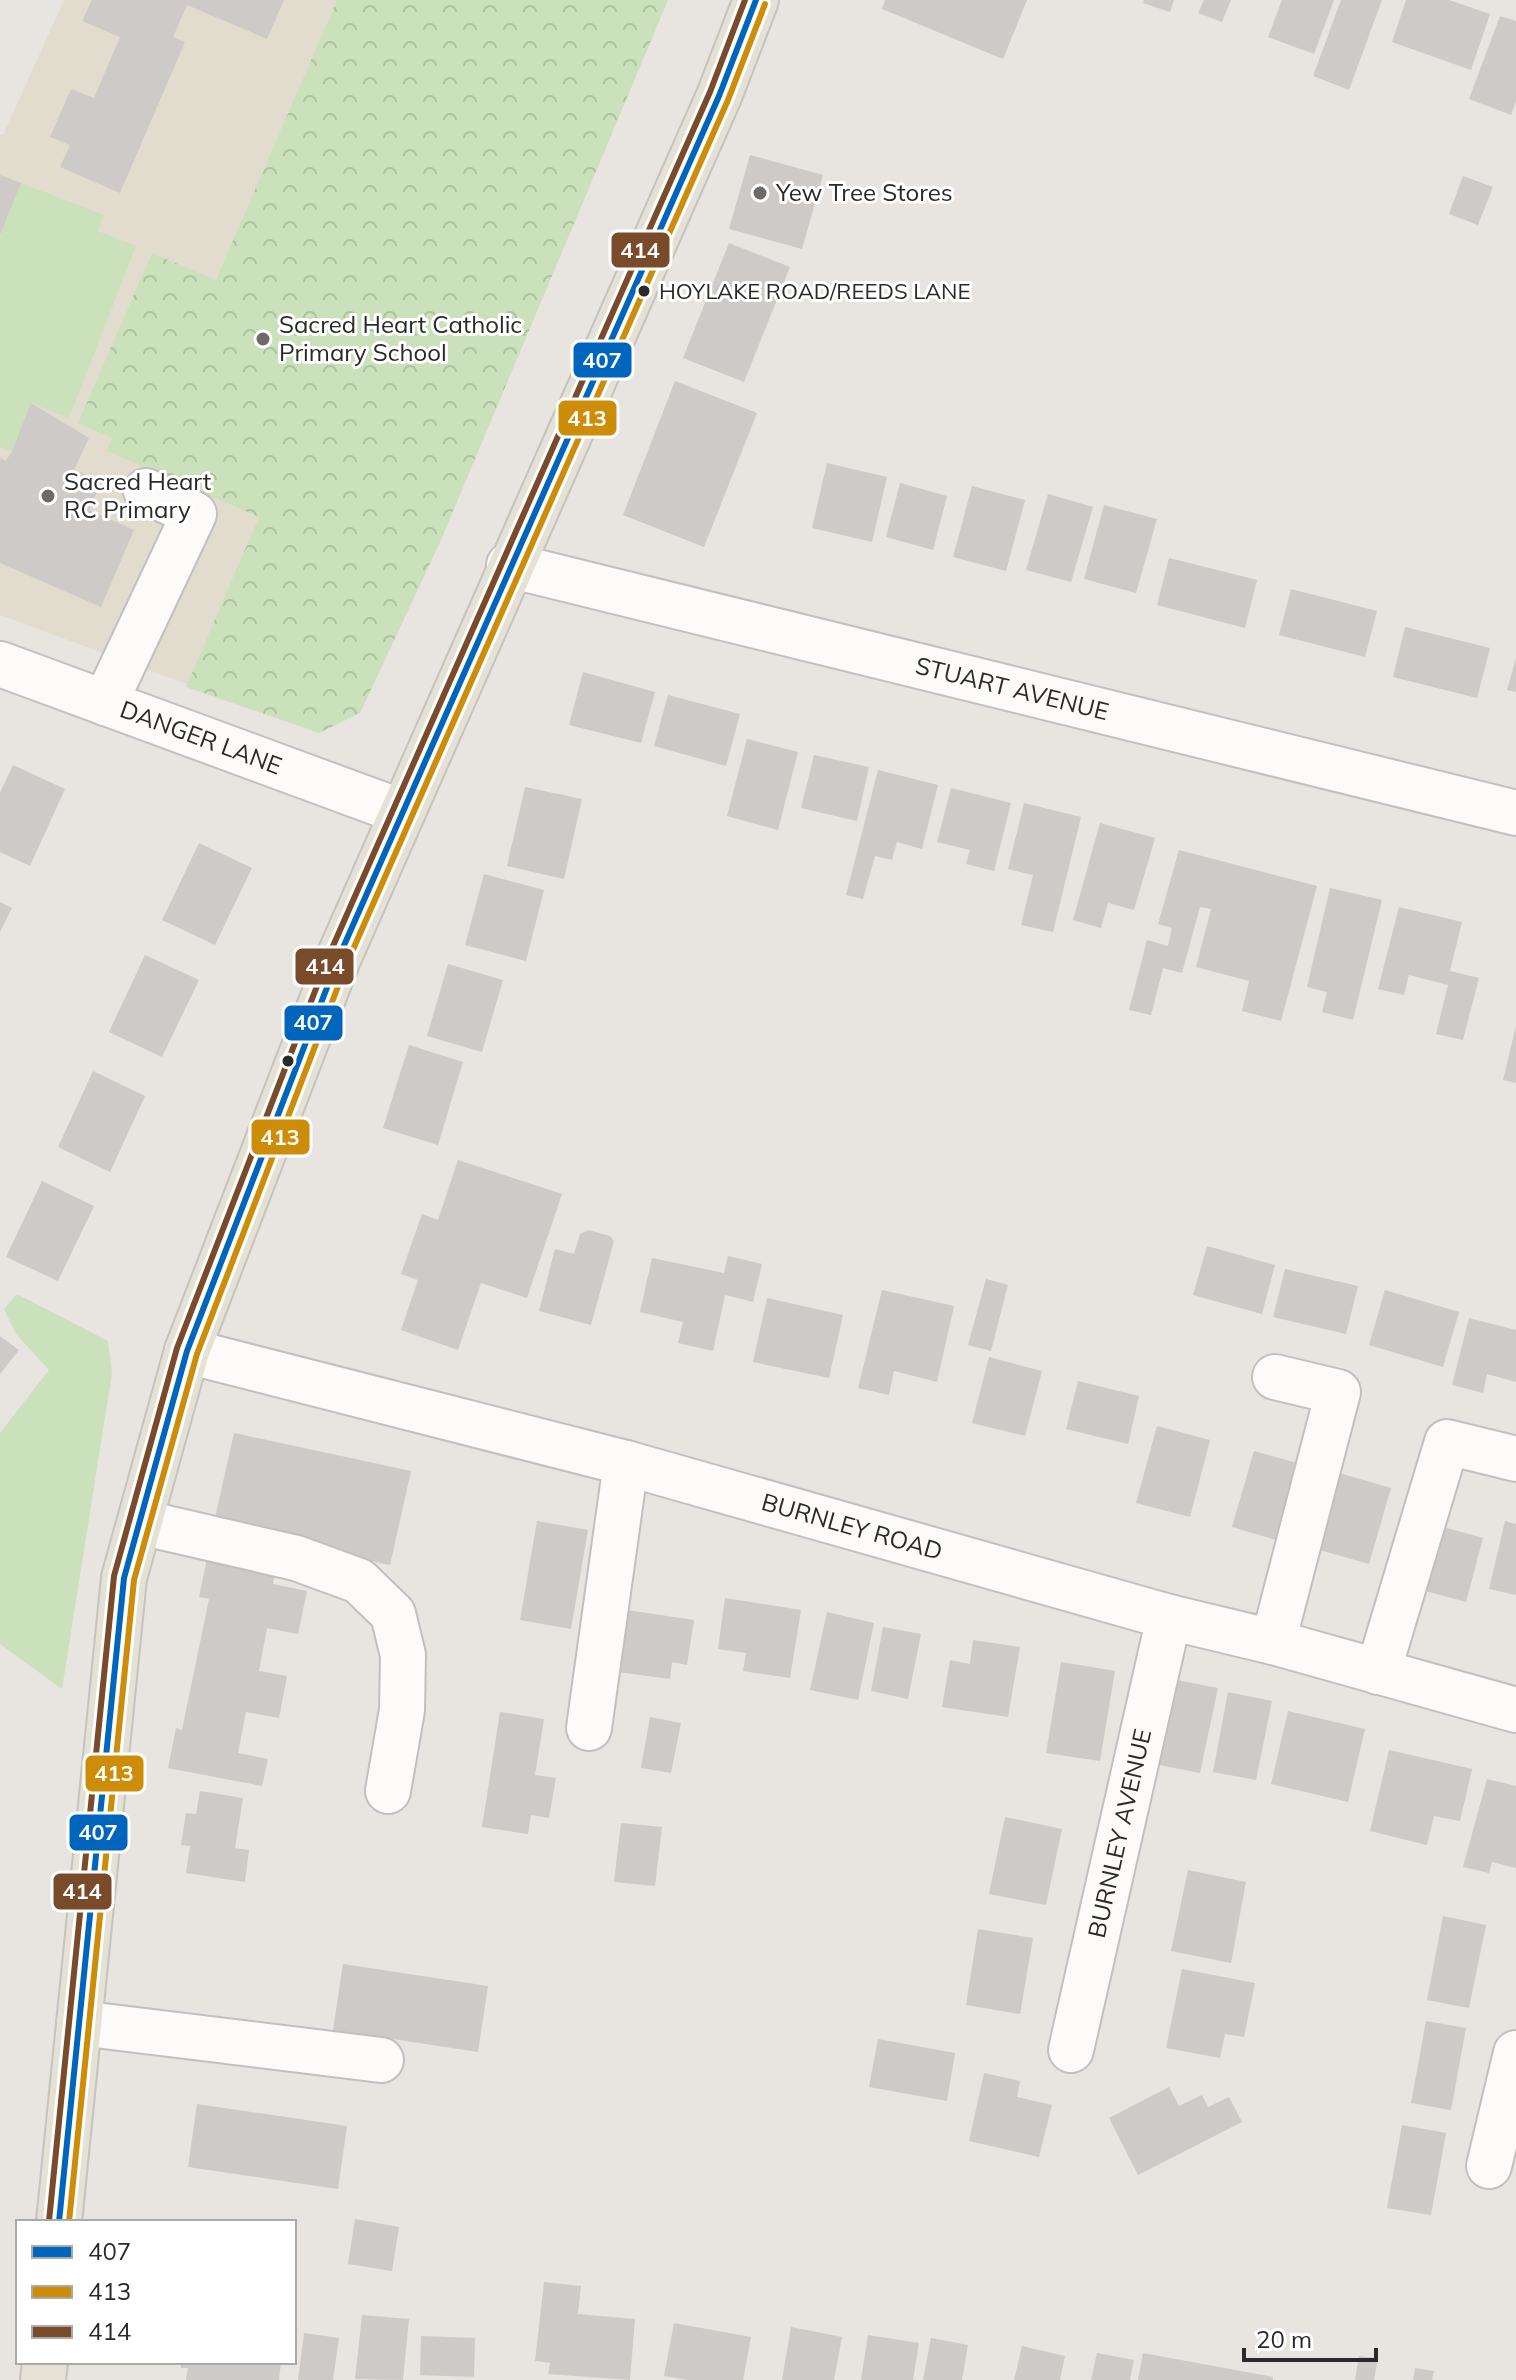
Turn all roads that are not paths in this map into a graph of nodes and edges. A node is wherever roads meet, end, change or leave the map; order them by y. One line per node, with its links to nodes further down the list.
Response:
1 (756, 0): 3 (main road)
2 (146, 491): 5 (street)
3 (509, 565): 6 (main road); 7 (street, STUART AVENUE)
4 (0, 664): 5 (street, DANGER LANE)
5 (105, 703): 6 (street, DANGER LANE)
6 (402, 812): 8 (main road)
7 (1516, 813)
8 (187, 1351): 11 (street, BURNLEY ROAD); 12 (main road)
9 (1275, 1377): 14 (street)
10 (1516, 1459): 15 (street)
11 (626, 1463): 13 (street, BURNLEY ROAD); 17 (street)
12 (140, 1522): 18 (street); 19 (main road)
13 (1169, 1617): 14 (street, BURNLEY ROAD); 20 (street, BURNLEY AVENUE)
14 (1273, 1642): 15 (street, BURNLEY ROAD)
15 (1378, 1672): 16 (street, BURNLEY ROAD)
16 (1516, 1710)
17 (589, 1728)
18 (388, 1791)
19 (79, 2023): 22 (street); 24 (main road)
20 (1071, 2050)
21 (1516, 2053): 23 (street)
22 (381, 2060)
23 (1489, 2166)
24 (59, 2220)

